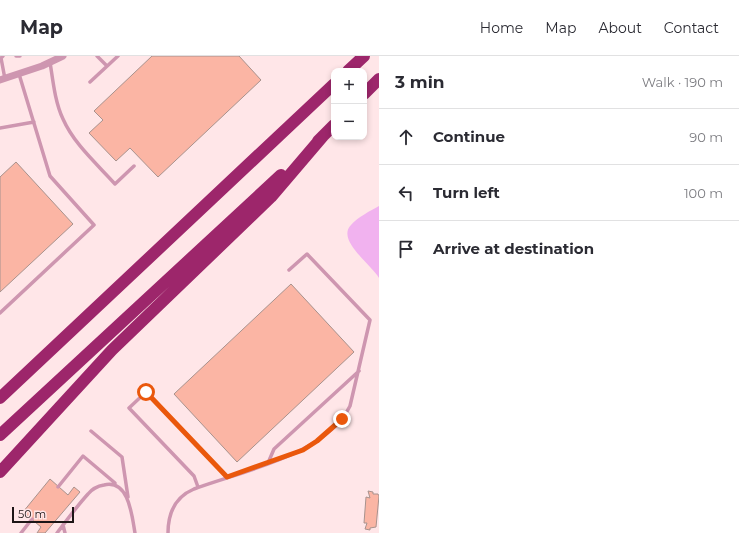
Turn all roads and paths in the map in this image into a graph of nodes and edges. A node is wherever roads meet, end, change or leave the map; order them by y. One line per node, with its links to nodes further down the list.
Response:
1 (3, 56): 12 (lane)
2 (16, 56): 3 (lane)
3 (20, 56)
4 (63, 56): 8 (street)
5 (97, 56): 9 (lane)
6 (118, 56): 9 (lane)
7 (364, 56): 10 (highway)
8 (50, 62): 11 (street); 21 (lane)
9 (107, 66): 14 (lane)
10 (351, 68)
11 (19, 74): 12 (street); 17 (lane)
12 (2, 79)
13 (379, 79): 16 (highway)
14 (90, 82)
15 (331, 87): 24 (highway)
16 (367, 91)
17 (34, 122): 18 (lane); 23 (lane)
18 (0, 128)
19 (331, 128): 20 (highway)
20 (323, 136): 29 (highway); 31 (highway)
21 (134, 166)
22 (289, 270): 25 (lane)
23 (0, 313)
24 (55, 346): 26 (highway); 27 (highway)
25 (359, 371): 30 (lane); 30 (lane)
26 (0, 390)
27 (0, 398)
28 (91, 431): 36 (lane)
29 (0, 435)
30 (268, 463): 32 (lane)
31 (0, 472)
32 (227, 477): 35 (lane); 35 (lane)
33 (117, 485): 34 (lane); 36 (lane); 38 (lane)
34 (58, 487)
35 (198, 487): 43 (lane)
36 (129, 504): 42 (lane)
37 (32, 519): 39 (lane)
38 (63, 525): 40 (lane); 41 (lane)
39 (21, 533)
40 (57, 533)
41 (66, 533)
42 (135, 533)
43 (168, 533)

